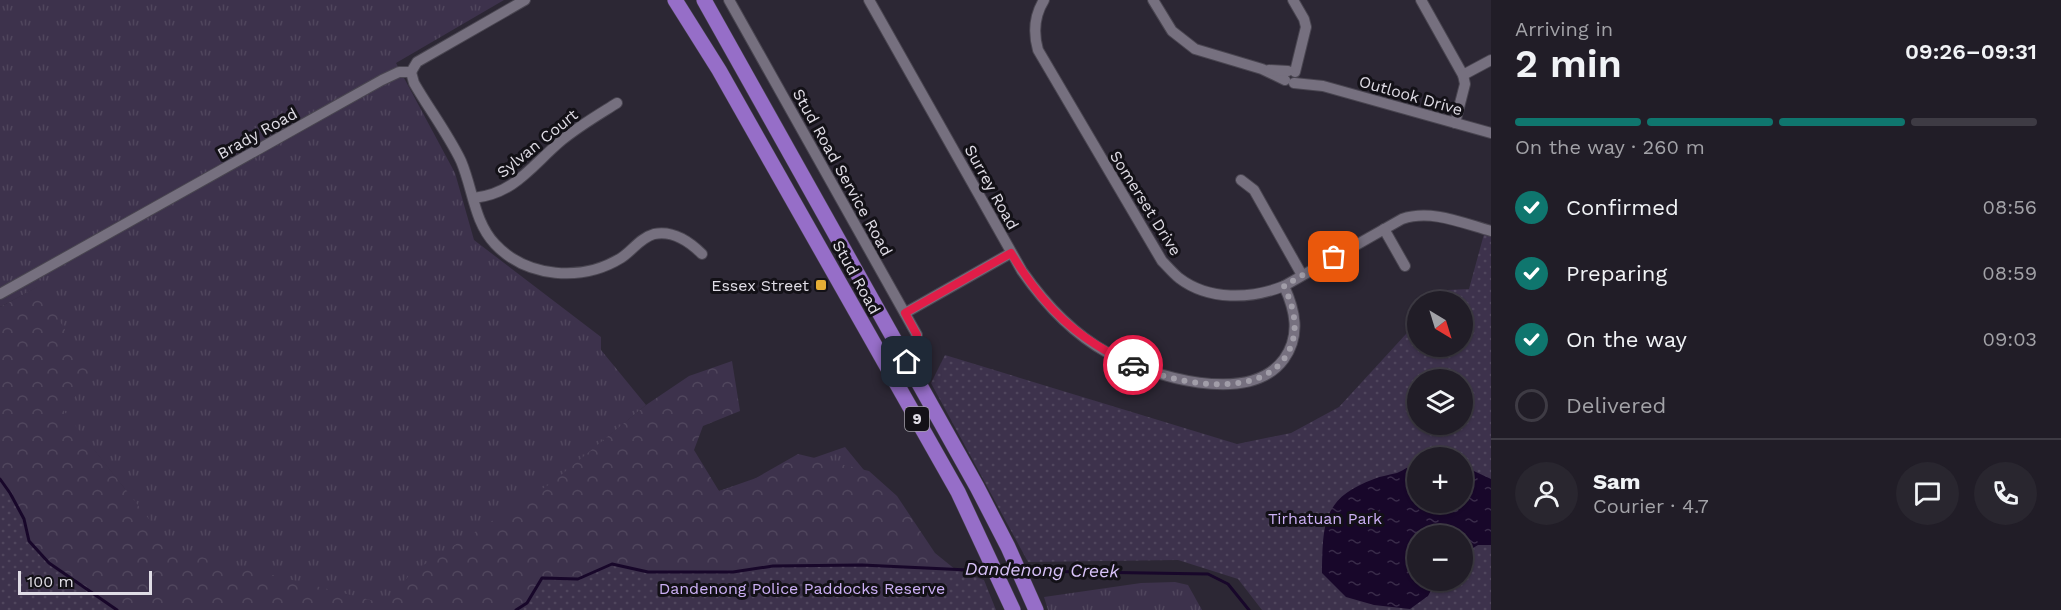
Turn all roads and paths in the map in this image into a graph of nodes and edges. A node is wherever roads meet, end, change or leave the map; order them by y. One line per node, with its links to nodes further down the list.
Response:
1 (525, 0): 11 (street, Brady Road)
2 (675, 0): 29 (highway, Stud Road / 9)
3 (704, 0): 28 (highway, Stud Road / 9)
4 (729, 0): 27 (street, Stud Road Service Road)
5 (869, 0): 21 (street, Surrey Road)
6 (1044, 0): 25 (street, Somerset Drive)
7 (1153, 0): 12 (street, Outlook Drive)
8 (1293, 0): 12 (street)
9 (1421, 0): 13 (street)
10 (1491, 60): 13 (street)
11 (411, 72): 18 (street); 26 (street, Brady Road)
12 (1292, 75): 15 (street, Outlook Drive)
13 (1463, 75): 15 (street)
14 (617, 103): 18 (street, Sylvan Court)
15 (1455, 123): 16 (street, Outlook Drive)
16 (1491, 133)
17 (1241, 180): 24 (street)
18 (474, 198): 22 (street)
19 (1384, 229): 20 (street, Somerset Drive); 23 (street); 24 (street, Somerset Drive)
20 (1491, 231)
21 (1011, 253): 25 (street, Surrey Road); 27 (street)
22 (702, 254)
23 (1405, 266)
24 (1302, 275): 25 (street, Somerset Drive)
25 (1284, 286)
26 (0, 294)
27 (905, 313): 28 (street, Stud Road Service Road)
28 (907, 362): 30 (highway, Stud Road / 9)
29 (1010, 603)
30 (1033, 603)

